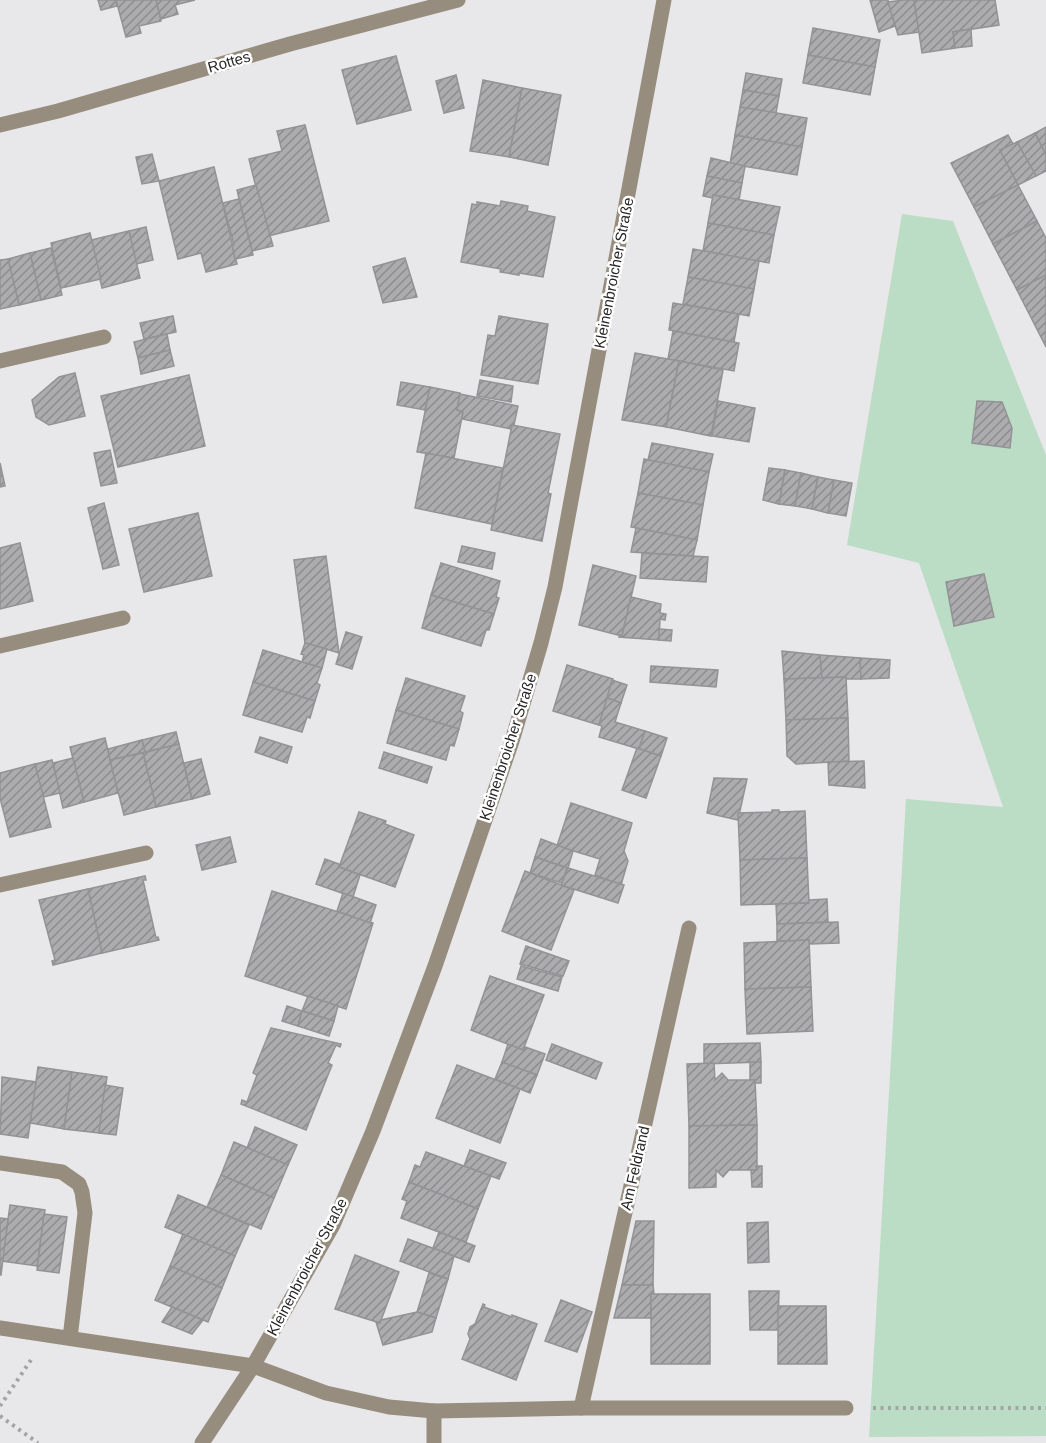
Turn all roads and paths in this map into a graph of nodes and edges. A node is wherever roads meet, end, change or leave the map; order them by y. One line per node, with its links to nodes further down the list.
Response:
1 (458, 0): 3 (street, Rottes)
2 (664, 0): 15 (street, Kleinenbroicher Straße)
3 (0, 125)
4 (104, 337): 5 (street)
5 (0, 361)
6 (123, 618): 7 (street)
7 (0, 646)
8 (146, 853): 9 (street)
9 (0, 885)
10 (689, 928): 17 (street, Am Feldrand)
11 (0, 1163): 14 (street)
12 (0, 1328): 13 (street)
13 (48, 1335): 14 (street); 16 (path)
14 (70, 1338): 15 (street)
15 (253, 1366): 20 (street); 23 (street, Kleinenbroicher Straße)
16 (0, 1406)
17 (582, 1408): 18 (street); 20 (street)
18 (846, 1408): 19 (path)
19 (1046, 1408)
20 (434, 1410): 24 (street)
21 (0, 1416): 22 (path)
22 (38, 1443)
23 (202, 1443)
24 (434, 1443)

